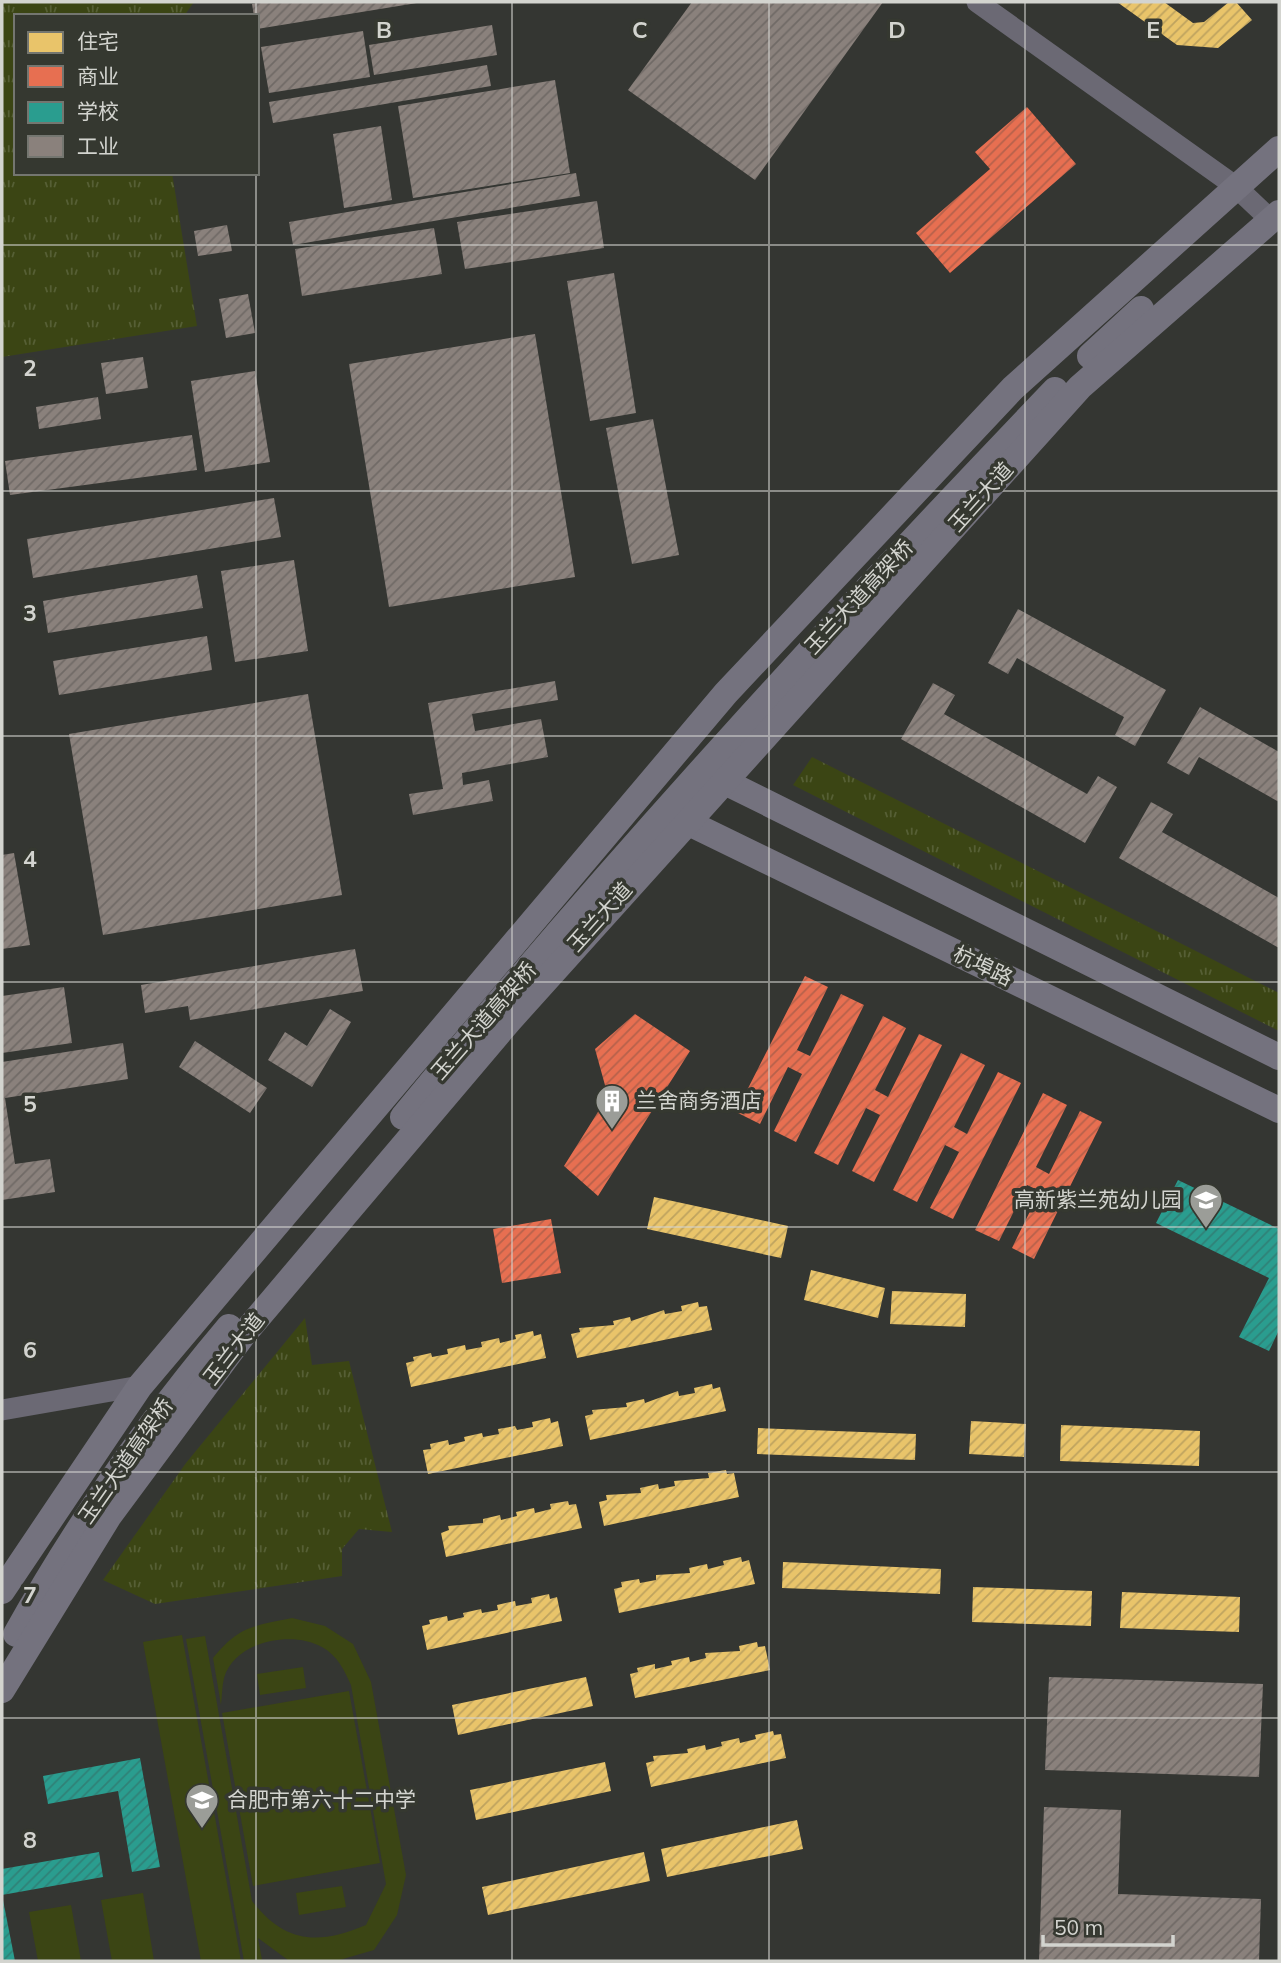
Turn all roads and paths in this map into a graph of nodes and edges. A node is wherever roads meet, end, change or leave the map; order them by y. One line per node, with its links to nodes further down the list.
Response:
1 (977, 2): 3 (street)
2 (1279, 149): 3 (main road)
3 (1235, 186): 4 (street); 9 (main road)
4 (1275, 216): 5 (main road, 玉兰大道)
5 (725, 782): 6 (main road, 玉兰大道); 7 (main road)
6 (687, 822): 8 (main road, 杭埠路); 14 (main road, 玉兰大道)
7 (1279, 1057)
8 (1279, 1110)
9 (140, 1386): 10 (street); 11 (main road)
10 (2, 1410)
11 (2, 1591)
12 (2, 1608): 13 (main road, 玉兰大道高架桥)
13 (2, 1660)
14 (2, 1690)

